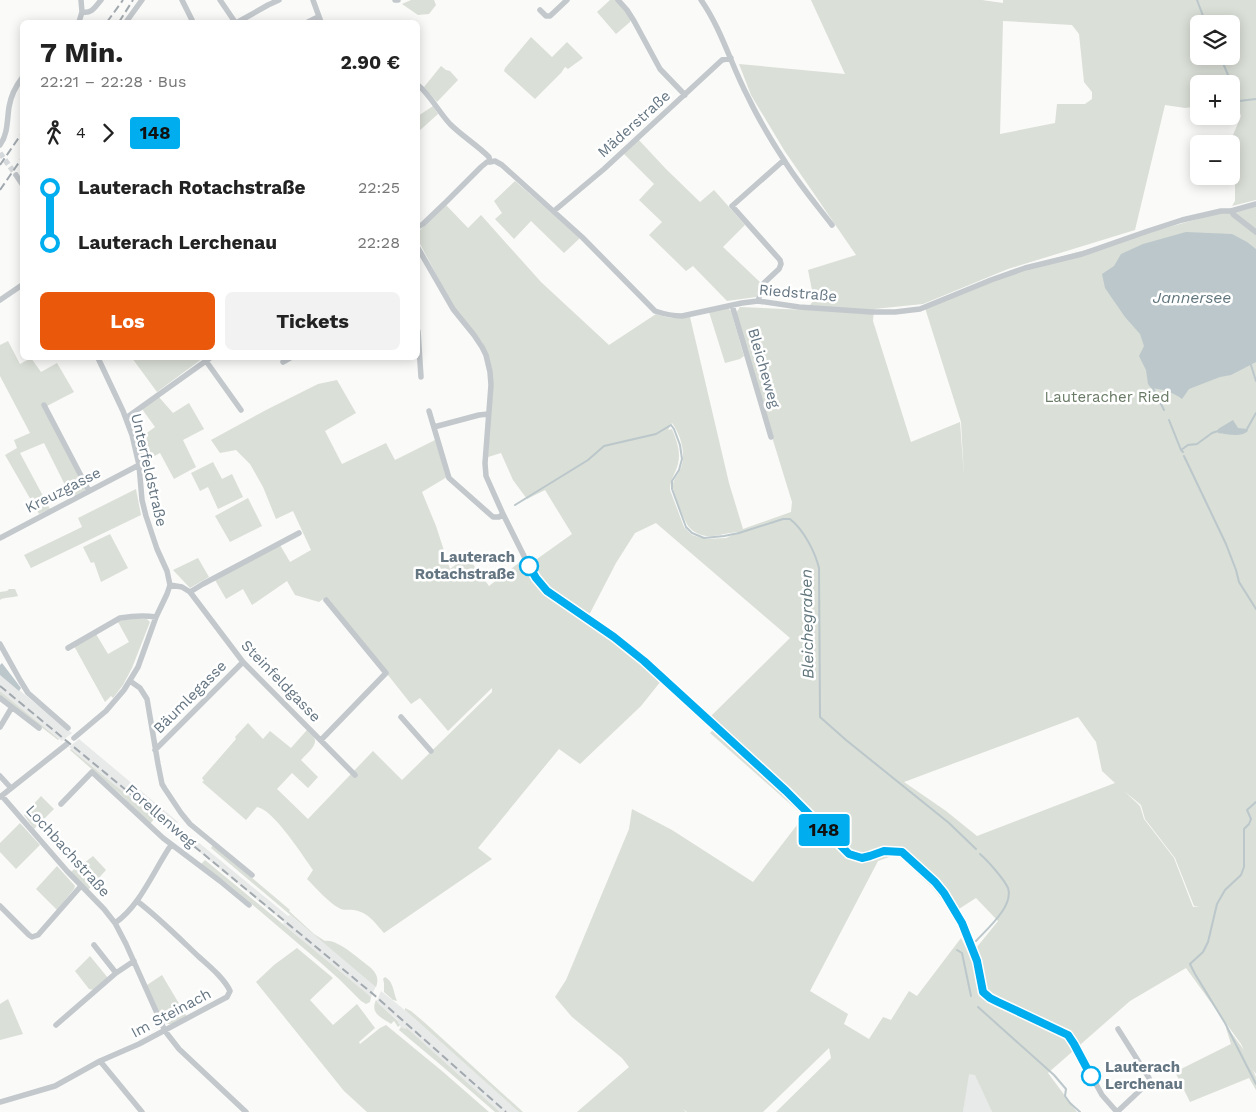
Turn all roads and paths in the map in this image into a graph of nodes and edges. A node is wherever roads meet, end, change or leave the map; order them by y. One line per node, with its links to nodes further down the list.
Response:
1 (81, 0): 12 (street)
2 (101, 0): 12 (street)
3 (142, 0): 14 (street)
4 (182, 0): 15 (street)
5 (220, 0): 16 (street)
6 (279, 0): 17 (street)
7 (313, 0): 18 (street)
8 (567, 0): 11 (street)
9 (618, 0): 22 (street)
10 (701, 0): 19 (street)
11 (540, 10)
12 (82, 12): 13 (street)
13 (80, 20)
14 (127, 20)
15 (192, 20)
16 (235, 20)
17 (240, 20)
18 (320, 20)
19 (731, 58): 22 (street, Mäderstraße); 24 (street)
20 (20, 81): 23 (street)
21 (420, 87): 25 (street, Riedstraße)
22 (685, 95): 29 (street, Mäderstraße)
23 (0, 145)
24 (784, 160): 31 (street); 37 (street)
25 (490, 162): 29 (street, Riedstraße); 32 (street)
26 (16, 175): 27 (street)
27 (20, 181)
28 (1256, 204): 30 (street, Riedstraße)
29 (554, 211): 38 (street, Riedstraße)
30 (1231, 211): 33 (street); 37 (street, Riedstraße)
31 (832, 225)
32 (420, 226)
33 (1256, 232)
34 (420, 252): 49 (street)
35 (20, 286): 36 (street)
36 (0, 300)
37 (758, 300): 38 (street, Riedstraße)
38 (732, 305): 52 (street, Bleicheweg)
39 (99, 360): 50 (street, Unterfeldstraße)
40 (207, 360): 50 (street)
41 (209, 360): 47 (street)
42 (286, 360): 44 (street)
43 (420, 360): 45 (street)
44 (283, 362)
45 (421, 377)
46 (44, 405): 54 (street)
47 (241, 410)
48 (429, 411): 51 (street)
49 (488, 414): 51 (street); 55 (street)
50 (126, 418): 53 (street, Unterfeldstraße)
51 (434, 427): 55 (street)
52 (771, 437)
53 (139, 465): 54 (street, Kreuzgasse); 58 (street, Unterfeldstraße)
54 (88, 491): 57 (street, Kreuzgasse)
55 (503, 514): 99 (street)
56 (299, 533): 59 (street)
57 (0, 538)
58 (170, 585): 59 (street); 61 (street)
59 (190, 592): 64 (street, Steinfeldgasse)
60 (326, 600): 73 (street)
61 (156, 618): 63 (street); 65 (street)
62 (0, 644): 71 (street)
63 (68, 648)
64 (243, 662): 73 (street, Steinfeldgasse); 75 (street, Bäumlegasse)
65 (130, 681): 72 (street); 75 (street)
66 (0, 698): 67 (street)
67 (12, 707): 69 (street); 70 (street)
68 (401, 717): 76 (street)
69 (0, 727)
70 (39, 728)
71 (68, 728)
72 (74, 738)
73 (321, 740): 77 (street, Steinfeldgasse)
74 (66, 744): 79 (street)
75 (155, 750): 83 (street)
76 (431, 751)
77 (355, 775)
78 (0, 776): 79 (street)
79 (11, 788): 80 (street)
80 (1, 797): 84 (street, Lochbachstraße)
81 (61, 804): 82 (street, Forellenweg)
82 (172, 844): 85 (street); 86 (street, Forellenweg)
83 (252, 875)
84 (81, 886): 87 (street); 88 (street, Lochbachstraße)
85 (136, 901): 88 (street); 94 (street, Im Steinach)
86 (249, 905)
87 (0, 906)
88 (115, 923): 90 (street, Lochbachstraße)
89 (94, 945): 91 (street)
90 (134, 961): 91 (street); 94 (street, Lochbachstraße)
91 (116, 973): 92 (street)
92 (56, 1025)
93 (1118, 1029): 99 (street)
94 (165, 1031): 95 (street, Im Steinach); 98 (street, Lochbachstraße)
95 (100, 1061): 96 (street, Im Steinach); 97 (street)
96 (0, 1102)
97 (142, 1112)
98 (246, 1112)
99 (1117, 1112)

